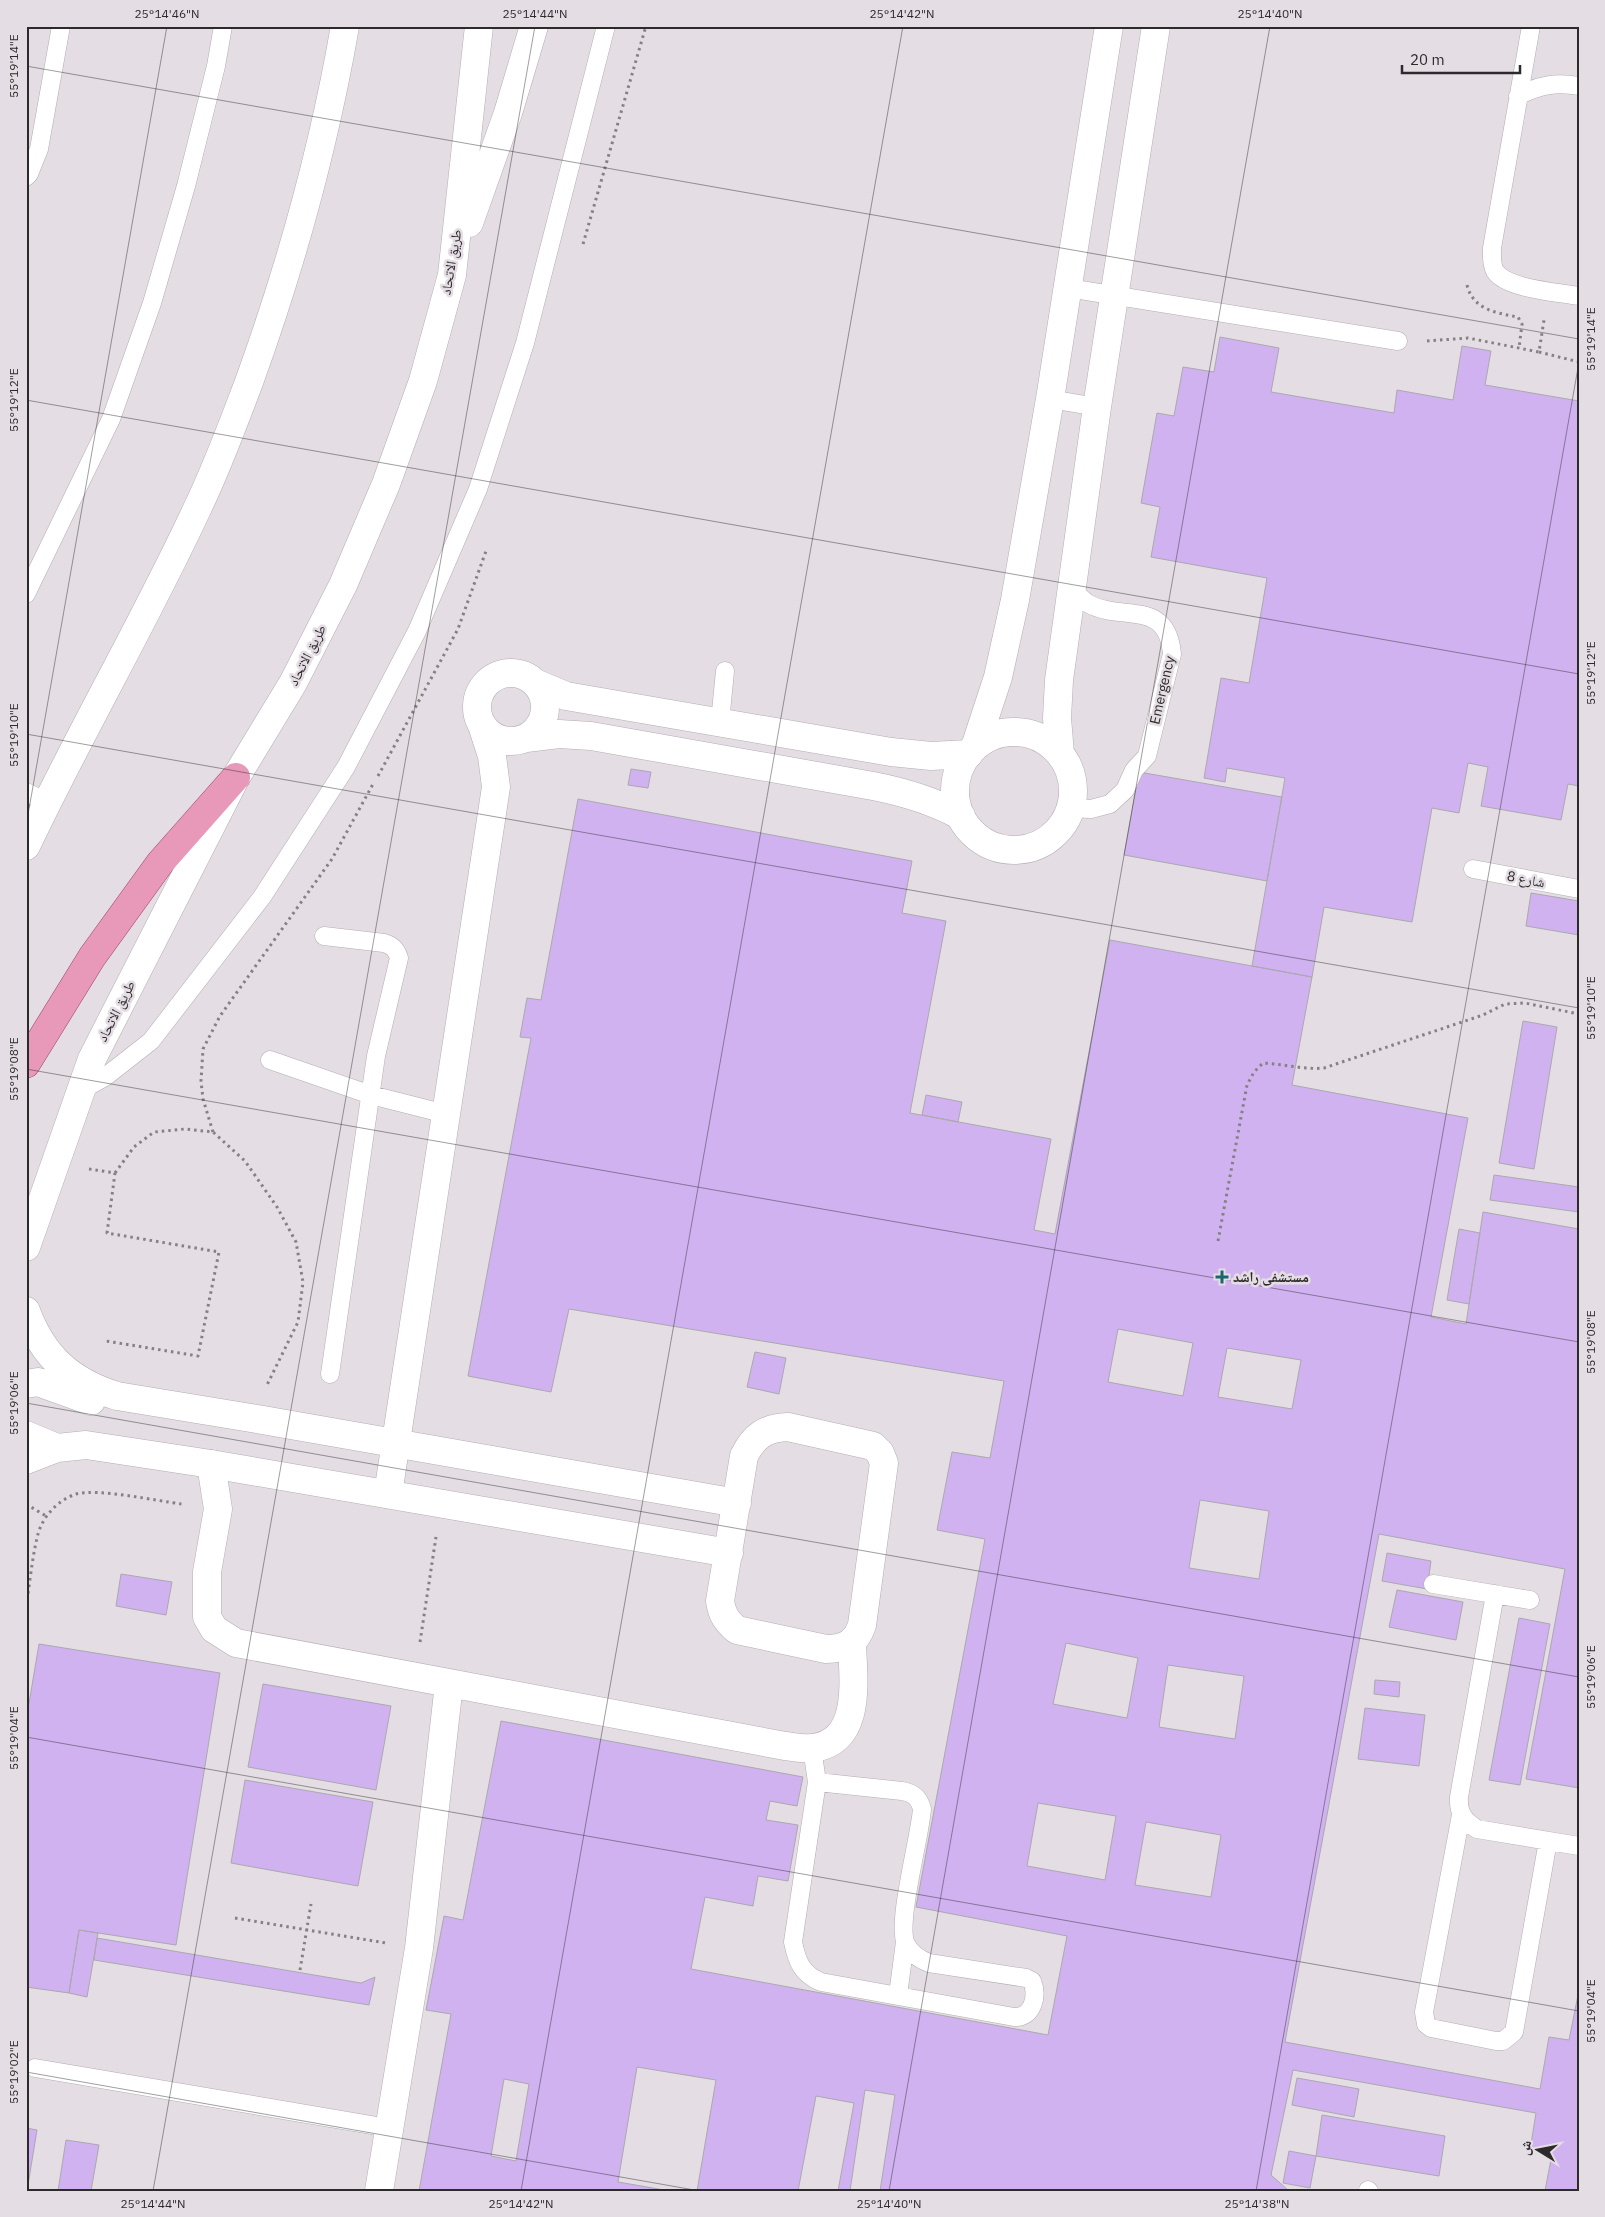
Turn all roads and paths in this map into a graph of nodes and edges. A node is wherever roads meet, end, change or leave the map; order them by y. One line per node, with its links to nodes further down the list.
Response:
1 (61, 26): 12 (lane)
2 (223, 26): 24 (lane)
3 (345, 26): 34 (street)
4 (480, 26): 13 (street, طريق الاتحاد)
5 (534, 26): 13 (street)
6 (606, 26): 44 (lane)
7 (1109, 26): 14 (street)
8 (1156, 26): 16 (street)
9 (1531, 26): 11 (lane)
10 (1579, 86): 11 (lane)
11 (1518, 96): 15 (lane)
12 (26, 177)
13 (452, 274): 32 (street, طريق الاتحاد)
14 (1068, 288): 16 (lane); 21 (street)
15 (1549, 290): 17 (lane); 19 (path)
16 (1114, 296): 18 (lane); 22 (street)
17 (1579, 296)
18 (1398, 341): 19 (path)
19 (1539, 352): 20 (path)
20 (1579, 362)
21 (1050, 399): 22 (lane); 30 (street)
22 (1097, 407): 23 (street)
23 (1072, 587): 31 (street); 35 (lane, Emergency)
24 (26, 594)
25 (726, 671): 27 (lane)
26 (535, 684): 27 (street); 28 (street); 29 (street)
27 (720, 722): 30 (street)
28 (482, 725): 29 (street); 33 (street)
29 (524, 739): 33 (street); 36 (street)
30 (972, 750): 31 (street); 36 (street)
31 (1060, 754): 35 (street)
32 (236, 777): 43 (main road); 44 (street, طريق الاتحاد)
33 (496, 787): 46 (street)
34 (37, 797): 37 (street)
35 (1070, 808): 36 (street)
36 (961, 816)
37 (26, 846)
38 (1473, 869): 39 (lane, شارع 8)
39 (1579, 890)
40 (324, 936): 45 (lane)
41 (1579, 1014): 49 (path)
42 (270, 1060): 45 (lane)
43 (26, 1064)
44 (80, 1091): 47 (street, طريق الاتحاد)
45 (371, 1095): 46 (lane); 53 (lane)
46 (446, 1114): 58 (street)
47 (53, 1165): 48 (path); 50 (street, طريق الاتحاد)
48 (115, 1173): 52 (path); 56 (path)
49 (1218, 1241)
50 (26, 1247)
51 (26, 1312): 55 (street)
52 (106, 1341)
53 (330, 1374)
54 (26, 1384): 55 (street)
55 (130, 1398): 56 (street)
56 (251, 1418): 58 (street)
57 (26, 1435): 59 (street)
58 (396, 1443): 62 (street); 63 (street)
59 (57, 1448): 60 (street); 61 (street)
60 (26, 1460)
61 (211, 1464): 62 (street); 66 (street)
62 (388, 1494): 65 (street)
63 (737, 1503): 68 (street); 73 (street)
64 (26, 1504): 67 (path)
65 (441, 1504): 68 (street); 74 (path)
66 (218, 1509): 67 (path); 74 (street)
67 (46, 1516): 72 (path)
68 (729, 1553): 73 (street)
69 (1433, 1584): 70 (lane)
70 (1495, 1594): 71 (lane); 78 (lane)
71 (1530, 1600)
72 (26, 1606)
73 (852, 1643): 76 (street)
74 (415, 1675): 75 (street)
75 (449, 1684): 76 (street); 85 (street)
76 (812, 1748): 77 (lane)
77 (817, 1782): 84 (lane); 87 (lane)
78 (1461, 1815): 79 (lane); 79 (lane)
79 (1548, 1841): 80 (lane)
80 (1579, 1846)
81 (312, 1904): 83 (path)
82 (236, 1918): 83 (path)
83 (307, 1930): 85 (path); 86 (path)
84 (905, 1942): 87 (lane); 87 (lane)
85 (419, 1948): 89 (street)
86 (300, 1970)
87 (898, 1995)
88 (35, 2068): 89 (lane)
89 (389, 2128): 90 (street)
90 (379, 2191)

